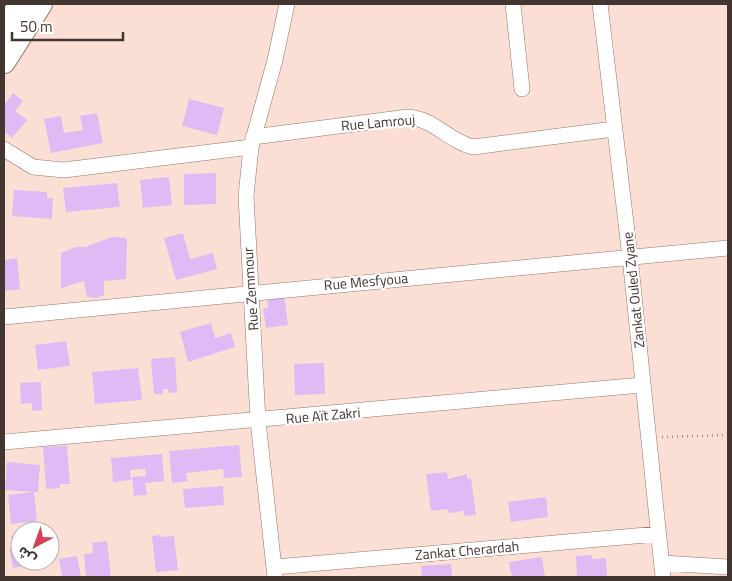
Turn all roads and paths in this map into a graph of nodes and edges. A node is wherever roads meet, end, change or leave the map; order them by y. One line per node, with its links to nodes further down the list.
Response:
1 (20, 4): 6 (main road)
2 (42, 4): 7 (main road)
3 (287, 4): 10 (street, Rue Zemmour)
4 (513, 4): 8 (street)
5 (600, 4): 9 (street, Zankat Ouled Zyane)
6 (4, 29)
7 (4, 62)
8 (522, 90)
9 (614, 129): 10 (street, Rue Lamrouj); 13 (street, Zankat Ouled Zyane)
10 (252, 142): 11 (street, Rue Lamrouj); 14 (street, Rue Zemmour)
11 (4, 149)
12 (728, 248): 13 (street, Rue Mesfyoua)
13 (630, 258): 14 (street, Rue Mesfyoua); 16 (street, Zankat Ouled Zyane)
14 (251, 292): 15 (street, Rue Mesfyoua); 17 (street, Rue Zemmour)
15 (4, 317)
16 (642, 386): 17 (street, Rue Aït Zakri); 19 (street, Zankat Ouled Zyane)
17 (258, 421): 20 (street, Rue Aït Zakri); 24 (street, Rue Zemmour)
18 (728, 435): 19 (path)
19 (648, 438): 21 (street, Zankat Ouled Zyane)
20 (4, 442)
21 (658, 534): 23 (street, Zankat Ouled Zyane); 24 (street, Zankat Cherardah)
22 (728, 567): 23 (street)
23 (662, 570)
24 (275, 572)

